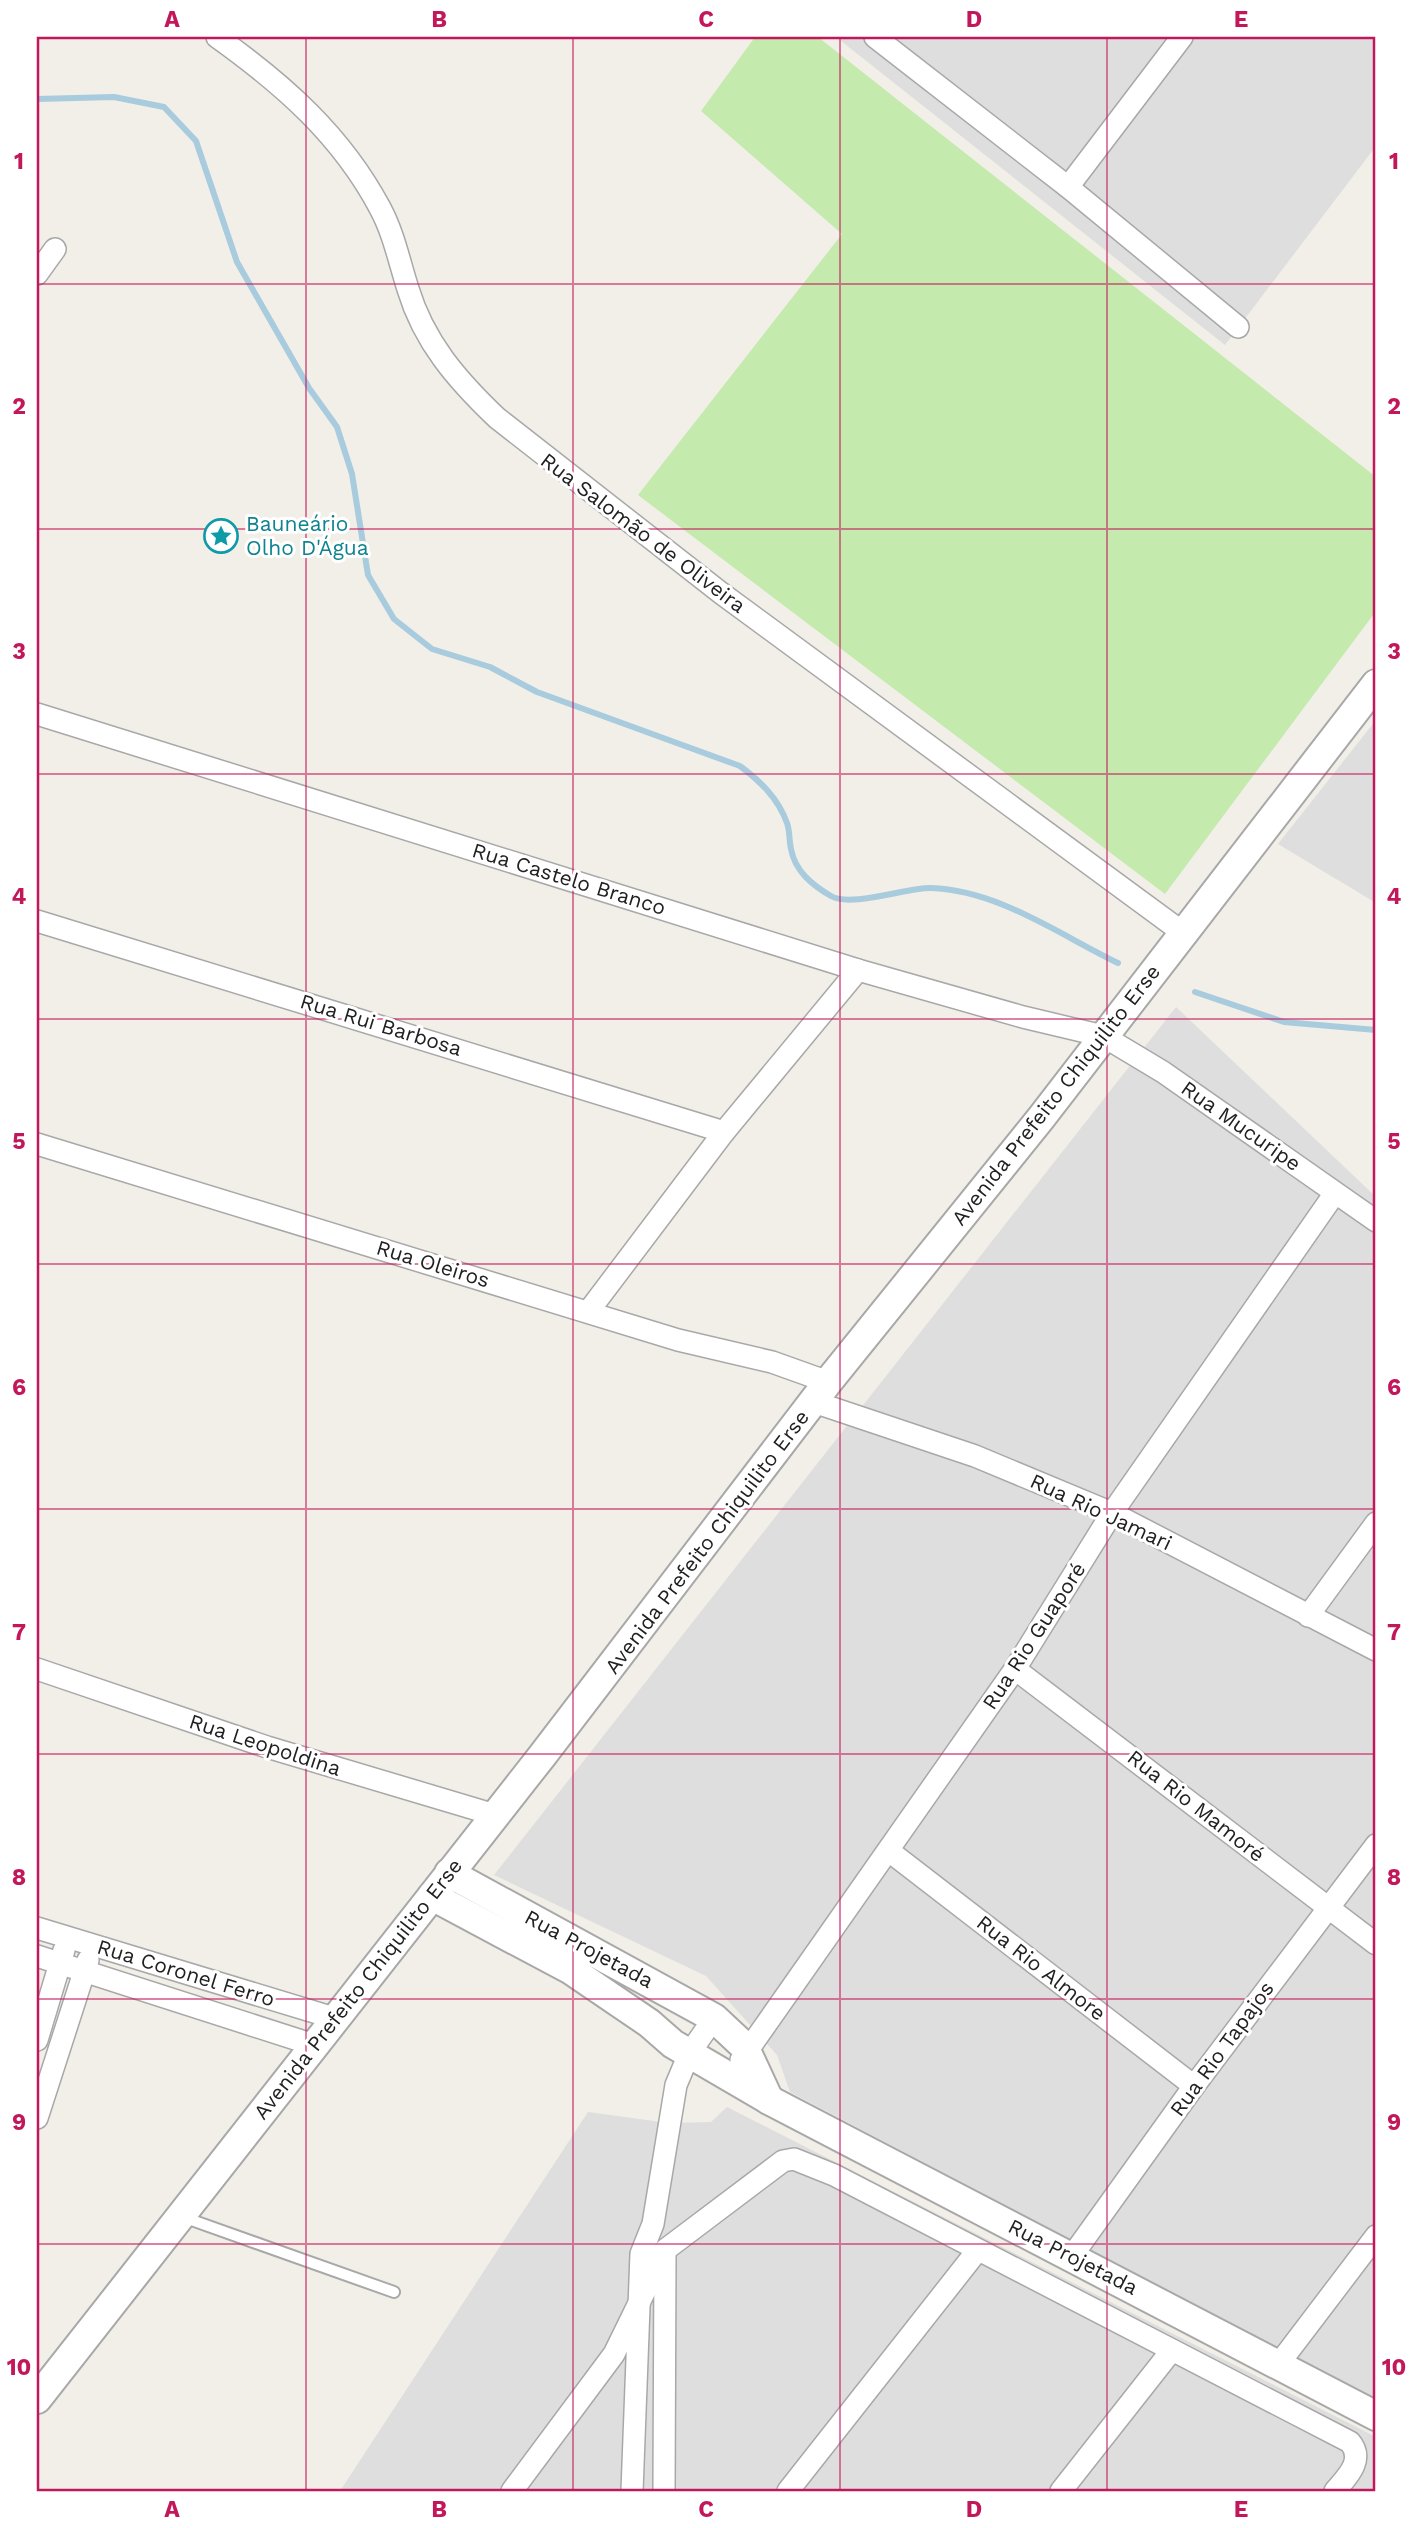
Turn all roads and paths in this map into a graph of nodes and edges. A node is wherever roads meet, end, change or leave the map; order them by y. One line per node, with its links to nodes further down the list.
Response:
1 (217, 37): 11 (street, Rua Salomão de Oliveira)
2 (875, 37): 4 (street)
3 (1182, 37): 4 (street)
4 (1068, 187): 7 (street)
5 (55, 249): 6 (street)
6 (37, 274)
7 (1238, 327)
8 (1376, 684): 11 (street, Avenida Prefeito Chiquilito Erse)
9 (37, 714): 12 (street, Rua Castelo Branco)
10 (37, 921): 14 (street, Rua Rui Barbosa)
11 (1182, 932): 13 (street, Avenida Prefeito Chiquilito Erse)
12 (858, 970): 13 (street, Rua Castelo Branco); 14 (street)
13 (1103, 1037): 16 (street, Rua Mucuripe); 19 (street, Avenida Prefeito Chiquilito Erse)
14 (724, 1132): 18 (street)
15 (37, 1144): 18 (street, Rua Oleiros)
16 (1335, 1193): 17 (street, Rua Mucuripe); 20 (street, Rua Rio Guaporé)
17 (1376, 1220)
18 (588, 1312): 19 (street, Rua Oleiros)
19 (821, 1392): 20 (street, Rua Rio Jamari); 26 (street, Avenida Prefeito Chiquilito Erse)
20 (1112, 1513): 22 (street, Rua Rio Jamari); 25 (street, Rua Rio Guaporé)
21 (1376, 1523): 22 (street)
22 (1308, 1616): 23 (street, Rua Rio Jamari)
23 (1376, 1650)
24 (37, 1669): 26 (street, Rua Leopoldina)
25 (1015, 1669): 28 (street, Rua Rio Guaporé); 31 (street, Rua Rio Mamoré)
26 (495, 1815): 29 (street, Avenida Prefeito Chiquilito Erse)
27 (1376, 1845): 31 (street, Rua Rio Tapajos)
28 (889, 1851): 43 (street, Rua Rio Guaporé); 46 (street, Rua Rio Almore)
29 (449, 1873): 30 (street, Avenida Prefeito Chiquilito Erse); 40 (street, Rua Projetada)
30 (432, 1896): 39 (street, Avenida Prefeito Chiquilito Erse); 44 (street, Rua Projetada)
31 (1327, 1907): 34 (street, Rua Rio Mamoré); 46 (street, Rua Rio Tapajos)
32 (37, 1928): 33 (street, Rua Coronel Ferro)
33 (68, 1938): 35 (street, Rua Coronel Ferro); 37 (street)
34 (1376, 1944)
35 (92, 1945): 38 (street); 39 (street, Rua Coronel Ferro)
36 (37, 1956): 37 (street, Rua Coronel Ferro)
37 (60, 1963): 38 (street, Rua Coronel Ferro); 41 (street)
38 (84, 1972): 42 (street, Rua Coronel Ferro); 48 (street)
39 (334, 2018): 42 (street, Avenida Prefeito Chiquilito Erse)
40 (714, 2018): 43 (street, Rua Projetada); 44 (street)
41 (37, 2040)
42 (314, 2045): 49 (street, Avenida Prefeito Chiquilito Erse)
43 (746, 2051): 45 (street, Rua Rio Guaporé); 47 (street, Rua Projetada)
44 (689, 2054): 45 (street, Rua Projetada); 50 (street)
45 (730, 2077): 47 (street, Rua Projetada)
46 (1194, 2086): 54 (street, Rua Rio Tapajos)
47 (769, 2100): 54 (street, Rua Projetada)
48 (37, 2118)
49 (180, 2216): 55 (lane); 59 (street, Avenida Prefeito Chiquilito Erse)
50 (653, 2224): 52 (street); 56 (street)
51 (1376, 2236): 58 (street)
52 (665, 2250): 53 (street); 56 (street); 63 (street)
53 (977, 2251): 57 (street); 64 (street)
54 (1072, 2256): 58 (street, Rua Projetada)
55 (394, 2292)
56 (637, 2304): 61 (street); 62 (street)
57 (1172, 2350): 65 (street); 66 (street)
58 (1278, 2365): 60 (street, Rua Projetada)
59 (37, 2399)
60 (1376, 2416)
61 (512, 2491)
62 (632, 2491)
63 (664, 2491)
64 (788, 2491)
65 (1061, 2491)
66 (1335, 2491)

